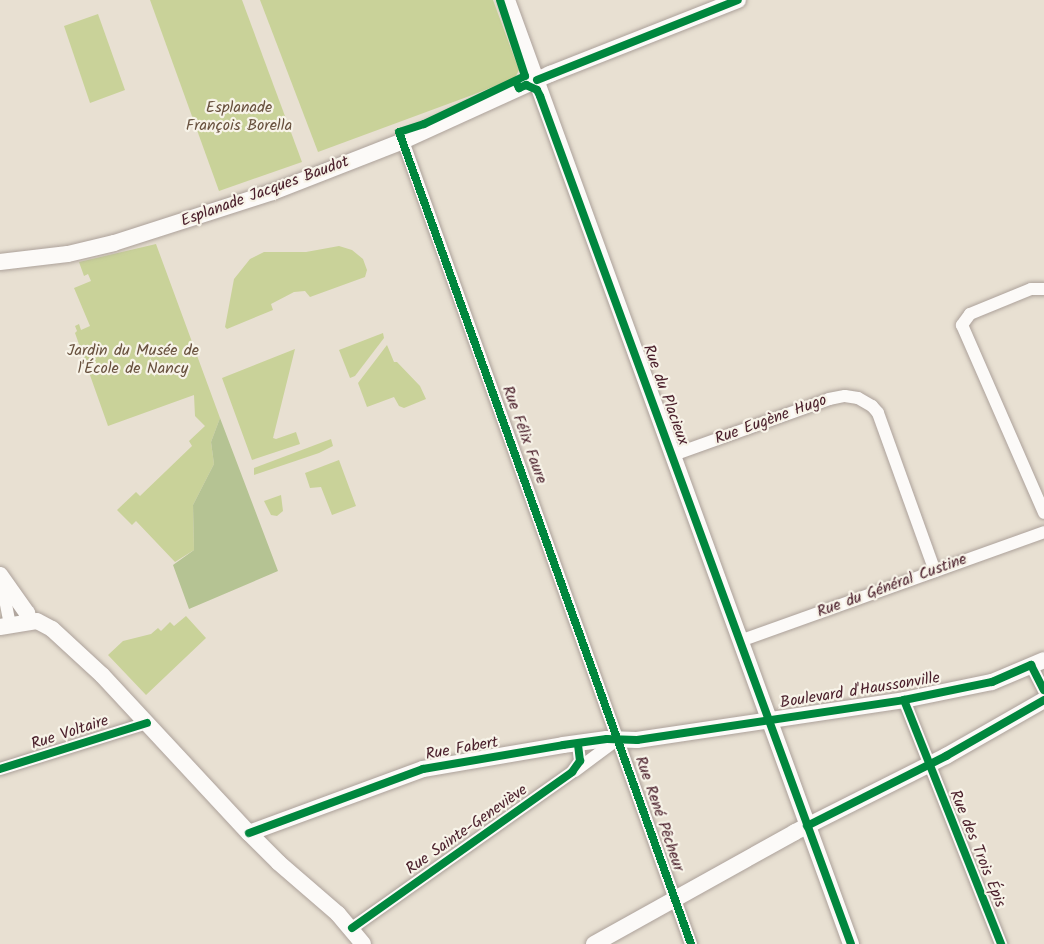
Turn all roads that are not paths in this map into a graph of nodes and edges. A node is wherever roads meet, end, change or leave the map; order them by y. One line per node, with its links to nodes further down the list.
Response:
1 (507, 0): 3 (street, Rue du Placieux)
2 (738, 0): 3 (street, Esplanade Jacques Baudot)
3 (537, 80): 4 (street, Esplanade Jacques Baudot); 7 (street, Rue du Placieux)
4 (403, 141): 5 (street, Esplanade Jacques Baudot); 21 (street, Rue Félix Faure)
5 (0, 262)
6 (1044, 289): 8 (street)
7 (673, 455): 10 (street, Rue Eugène Hugo); 14 (street, Rue du Placieux)
8 (1044, 513)
9 (1044, 532): 10 (street, Rue du Général Custine)
10 (935, 571): 14 (street, Rue du Général Custine)
11 (0, 576): 12 (street); 13 (street)
12 (27, 621): 13 (street); 20 (street)
13 (5, 626)
14 (740, 641): 19 (street, Rue du Placieux)
15 (1038, 662): 16 (street); 17 (street, Boulevard d'Haussonville)
16 (1044, 690)
17 (904, 700): 19 (street, Boulevard d'Haussonville); 23 (street, Rue des Trois Épis)
18 (1044, 700): 23 (street)
19 (769, 719): 21 (street, Boulevard d'Haussonville); 26 (street, Rue du Placieux)
20 (147, 723): 24 (street, Rue Voltaire); 27 (street)
21 (618, 739): 22 (street, Rue Fabert); 25 (street, Rue Sainte-Geneviève); 28 (street, Rue René Pêcheur)
22 (578, 744): 25 (street); 27 (street, Rue Fabert)
23 (929, 765): 26 (street); 34 (street, Rue des Trois Épis)
24 (0, 769)
25 (572, 772): 29 (street, Rue Sainte-Geneviève)
26 (807, 826): 28 (street); 33 (street, Rue du Placieux)
27 (249, 833): 29 (street)
28 (675, 899): 31 (street); 32 (street, Rue René Pêcheur)
29 (352, 928): 30 (street)
30 (363, 944)
31 (594, 944)
32 (692, 944)
33 (851, 944)
34 (1001, 944)

